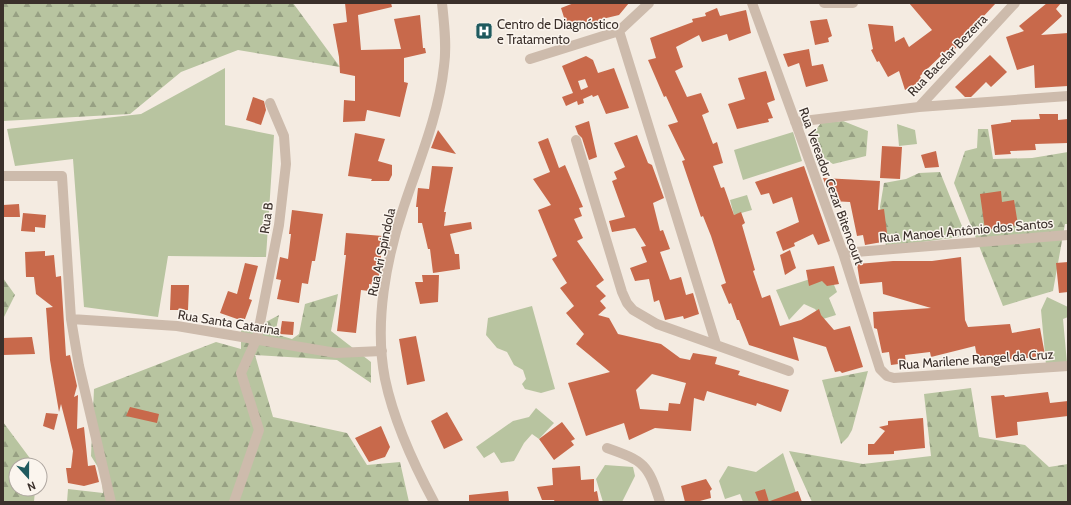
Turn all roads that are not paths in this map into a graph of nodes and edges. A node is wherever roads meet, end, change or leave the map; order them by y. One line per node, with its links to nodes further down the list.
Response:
1 (442, 3): 20 (street, Rua Ari Spindola)
2 (650, 3): 7 (street)
3 (752, 3): 12 (street, Rua Vereador Cezar Bitencourt)
4 (824, 3): 5 (street)
5 (853, 3)
6 (1015, 3): 11 (street, Rua Bacelar Bezerra)
7 (619, 31): 8 (street); 19 (street)
8 (530, 59)
9 (1068, 96): 11 (street)
10 (270, 103): 18 (street, Rua B)
11 (919, 107): 12 (street, Rua Bacelar Bezerra)
12 (795, 122): 16 (street, Rua Vereador Cezar Bitencourt)
13 (576, 140): 19 (street)
14 (3, 176): 17 (street)
15 (1068, 235): 16 (street, Rua Manoel Antônio dos Santos)
16 (843, 252): 23 (street, Rua Vereador Cezar Bitencourt)
17 (71, 319): 18 (street, Rua Santa Catarina); 25 (street)
18 (257, 338): 20 (street, Rua Santa Catarina); 26 (street, Rua B)
19 (716, 344): 22 (street)
20 (382, 351): 27 (street, Rua Ari Spindola)
21 (1068, 366): 23 (street, Rua Marilene Rangel da Cruz)
22 (789, 372)
23 (886, 376)
24 (607, 448): 28 (street)
25 (111, 502)
26 (234, 502)
27 (434, 502)
28 (660, 502)

